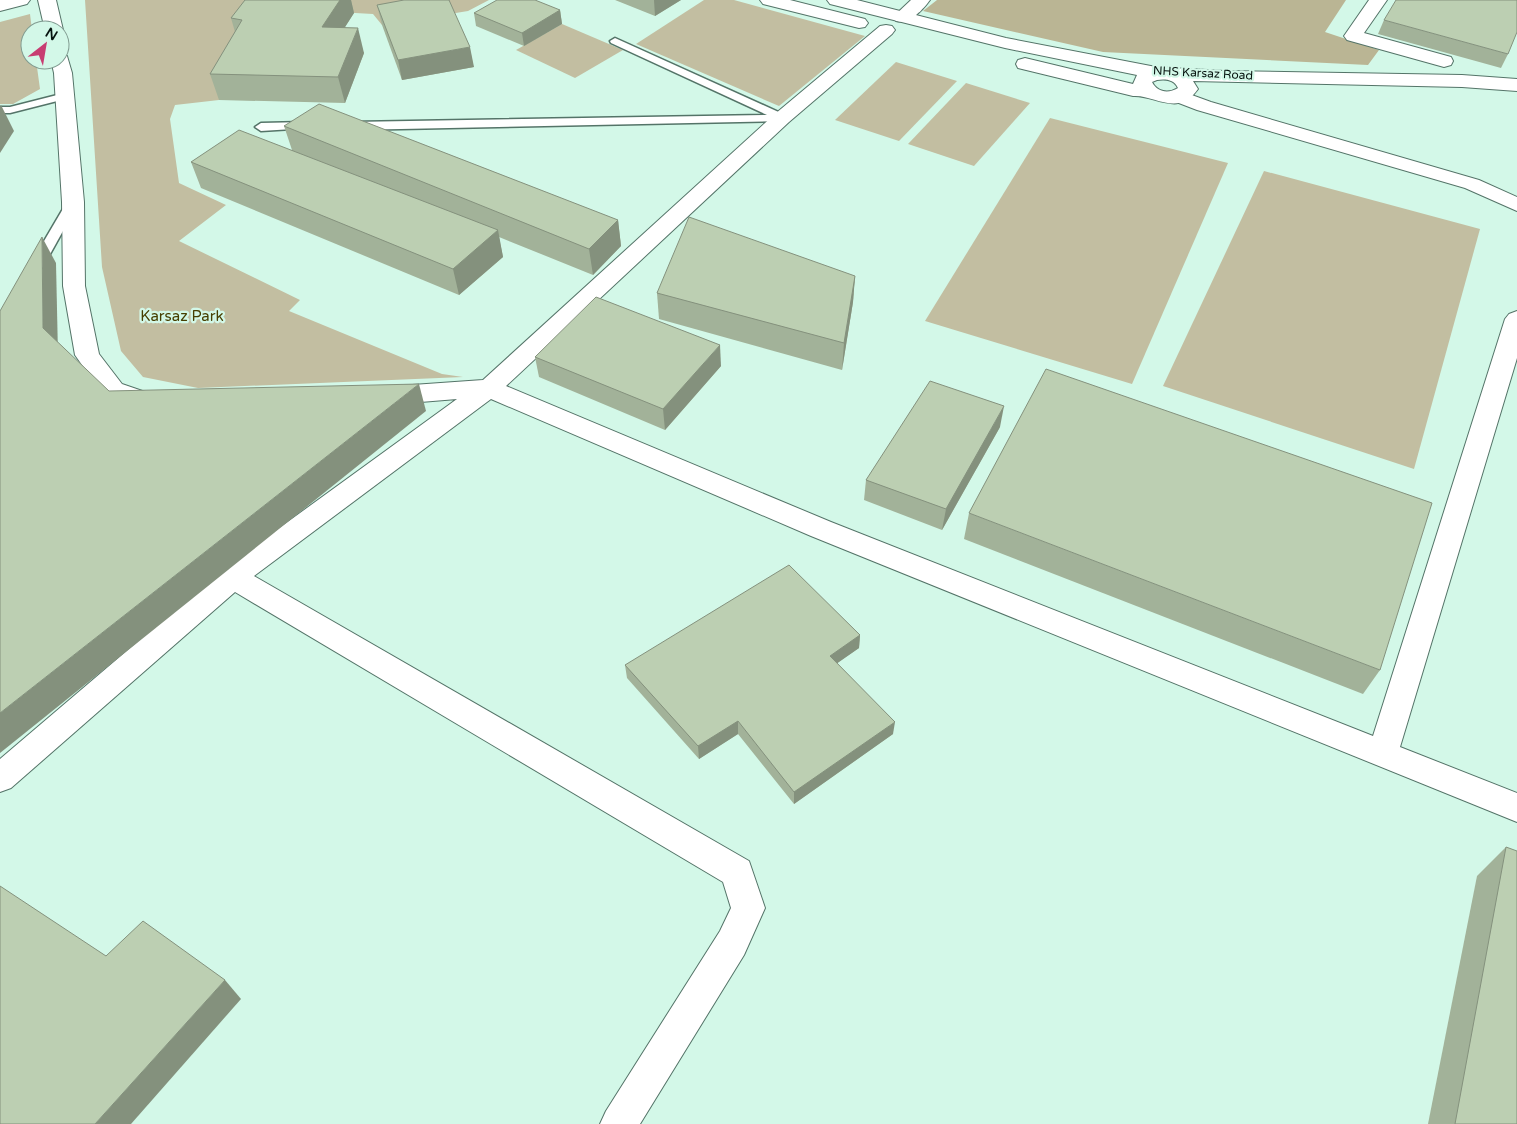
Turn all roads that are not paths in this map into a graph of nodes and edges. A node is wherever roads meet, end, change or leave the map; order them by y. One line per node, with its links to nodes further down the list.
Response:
1 (20, 0): 7 (street)
2 (47, 0): 8 (street)
3 (769, 0): 9 (street)
4 (836, 0): 9 (street, NHS Karsaz Road)
5 (920, 0): 9 (street)
6 (1378, 0): 11 (street)
7 (0, 6)
8 (52, 20)
9 (894, 24): 13 (street, NHS Karsaz Road); 15 (street); 22 (street)
10 (615, 41): 22 (lane)
11 (1444, 61)
12 (61, 70): 17 (street)
13 (1162, 73): 14 (street, NHS Karsaz Road); 15 (street); 16 (street)
14 (1517, 85)
15 (1146, 90): 16 (street)
16 (1183, 92): 18 (street, NHS Karsaz Road); 27 (street)
17 (65, 96): 21 (lane); 26 (street)
18 (1420, 98)
19 (1478, 100): 20 (street)
20 (1517, 102)
21 (0, 110)
22 (782, 118): 24 (lane); 30 (street)
23 (320, 126): 25 (lane)
24 (340, 126)
25 (262, 127)
26 (73, 202): 28 (lane); 32 (street)
27 (1517, 205)
28 (29, 278)
29 (1517, 319): 34 (street)
30 (490, 388): 31 (street); 33 (street); 34 (street)
31 (365, 398)
32 (172, 404)
33 (233, 577): 35 (street); 37 (street)
34 (1382, 753): 36 (street)
35 (0, 778)
36 (1517, 808)
37 (618, 1124)

